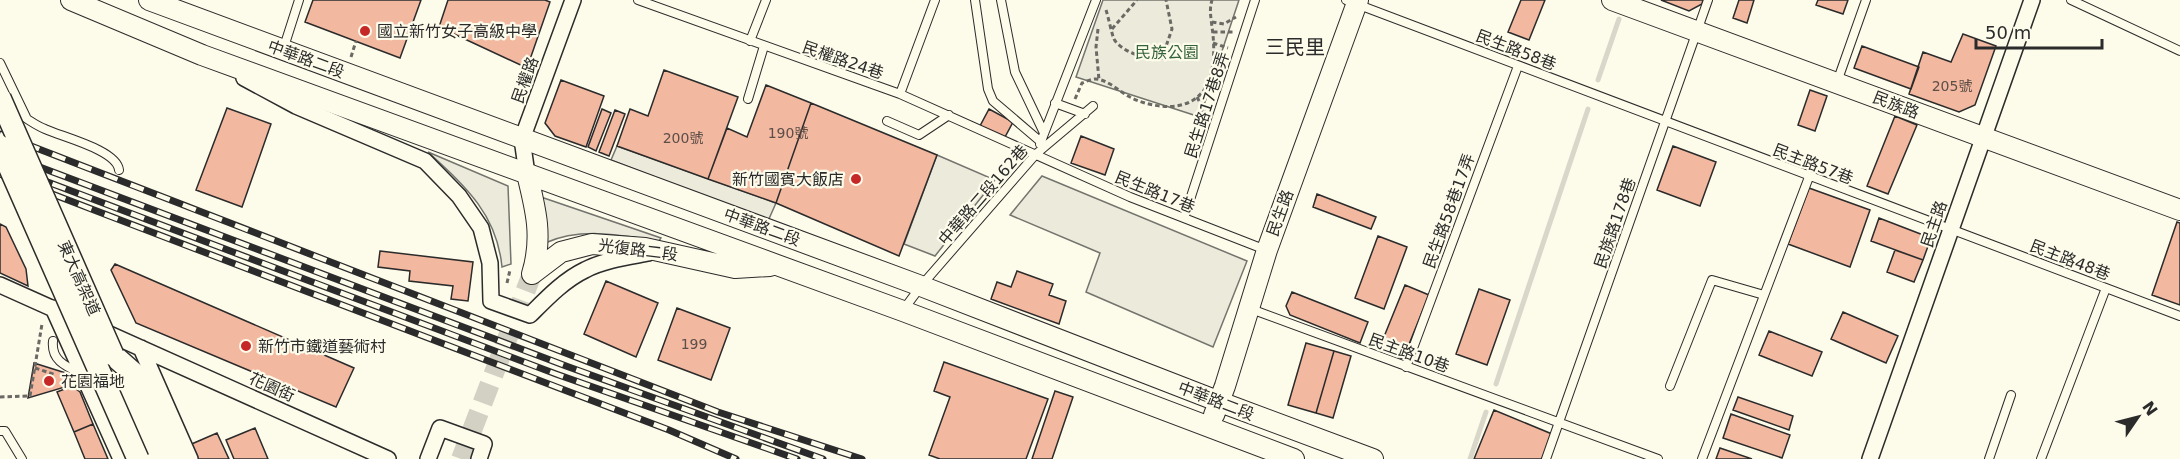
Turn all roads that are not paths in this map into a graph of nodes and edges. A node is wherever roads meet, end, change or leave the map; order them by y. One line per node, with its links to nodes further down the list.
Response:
1 (71, 0): 23 (street, 中華路二段)
2 (149, 0): 21 (street, 中華路二段)
3 (299, 0): 21 (lane)
4 (573, 0): 39 (street, 民權路)
5 (638, 0): 19 (lane, 民權路24巷)
6 (766, 0): 19 (lane)
7 (935, 0): 27 (lane)
8 (975, 0): 37 (lane)
9 (1001, 0): 37 (lane)
10 (1256, 0): 46 (lane, 民生路17巷8弄)
11 (1612, 0): 18 (street, 民族路)
12 (1708, 0): 18 (lane, 民族路178巷)
13 (1866, 0): 26 (lane)
14 (2032, 0): 38 (street, 民主路)
15 (2071, 0): 22 (lane)
16 (1097, 1): 30 (lane)
17 (1353, 1): 25 (lane, 民生路58巷); 48 (street, 民生路)
18 (1696, 32): 26 (street, 民族路); 36 (lane, 民族路178巷)
19 (750, 41): 20 (lane, 民權路24巷)
20 (764, 46): 27 (lane, 民權路24巷); 29 (lane)
21 (283, 50): 39 (street, 中華路二段)
22 (2180, 51)
23 (202, 55): 43 (street, 中華路二段); 49 (street, 中華路二段)
24 (0, 63): 34 (lane)
25 (1518, 66): 36 (lane, 民生路58巷); 62 (lane, 民生路58巷17弄)
26 (1837, 83): 38 (street, 民族路)
27 (900, 94): 33 (lane, 民權路24巷)
28 (0, 99): 34 (lane); 61 (main road, 東大高架道, bridge)
29 (748, 99)
30 (1055, 104): 32 (lane); 37 (lane)
31 (1093, 106): 32 (lane, 中華路二段162巷)
32 (1085, 114): 41 (lane, 中華路二段162巷)
33 (949, 115): 35 (lane); 41 (lane, 民權路24巷)
34 (26, 118): 42 (lane)
35 (887, 121)
36 (1665, 122): 44 (lane, 民主路57巷); 67 (lane, 民族路178巷)
37 (1042, 137): 41 (lane)
38 (1983, 138): 45 (street, 民族路); 47 (street, 民主路)
39 (522, 139): 43 (street, 民權路); 52 (street, 中華路二段)
40 (0, 146): 72 (main road, 東大高架道, bridge)
41 (1036, 154): 46 (lane, 民生路17巷); 52 (lane, 中華路二段162巷)
42 (119, 170)
43 (527, 174): 49 (street, 光復路二段); 50 (street, 中華路二段)
44 (1809, 177): 47 (lane, 民主路57巷); 54 (lane)
45 (2180, 210)
46 (1184, 218): 48 (lane, 民生路17巷)
47 (1951, 230): 53 (lane, 民主路48巷); 84 (street, 民主路)
48 (1267, 250): 56 (street, 民生路)
49 (661, 251): 50 (street, 光復路二段)
50 (782, 266): 57 (street, 中華路二段)
51 (0, 285): 55 (street, 花園街)
52 (921, 286): 57 (lane, 中華路二段162巷); 66 (street, 中華路二段)
53 (2106, 288): 58 (lane, 民主路48巷); 86 (lane)
54 (1764, 295): 64 (lane); 83 (lane)
55 (49, 307): 60 (street, 花園街); 63 (street)
56 (1249, 309): 62 (lane, 民主路10巷); 66 (street, 民生路)
57 (903, 311): 68 (street, 中華路二段)
58 (2180, 316)
59 (53, 341): 63 (lane)
60 (141, 348): 75 (street); 76 (street, 花園街)
61 (113, 355): 73 (main road, 東大高架道); 74 (main road)
62 (1406, 367): 67 (lane, 民主路10巷)
63 (82, 374): 71 (street)
64 (1670, 386)
65 (2011, 395): 85 (lane)
66 (1220, 402): 68 (street, 民生路); 80 (street, 中華路二段)
67 (1558, 423): 81 (lane, 民族路178巷); 82 (lane)
68 (1208, 428): 79 (street, 中華路二段)
69 (0, 431): 70 (lane)
70 (22, 459)
71 (121, 459)
72 (138, 459)
73 (159, 459)
74 (176, 459)
75 (190, 459)
76 (388, 459)
77 (428, 459): 78 (street)
78 (479, 459)
79 (1294, 459)
80 (1373, 459)
81 (1546, 459)
82 (1658, 459)
83 (1702, 459)
84 (1870, 459)
85 (1989, 459)
86 (2041, 459)

